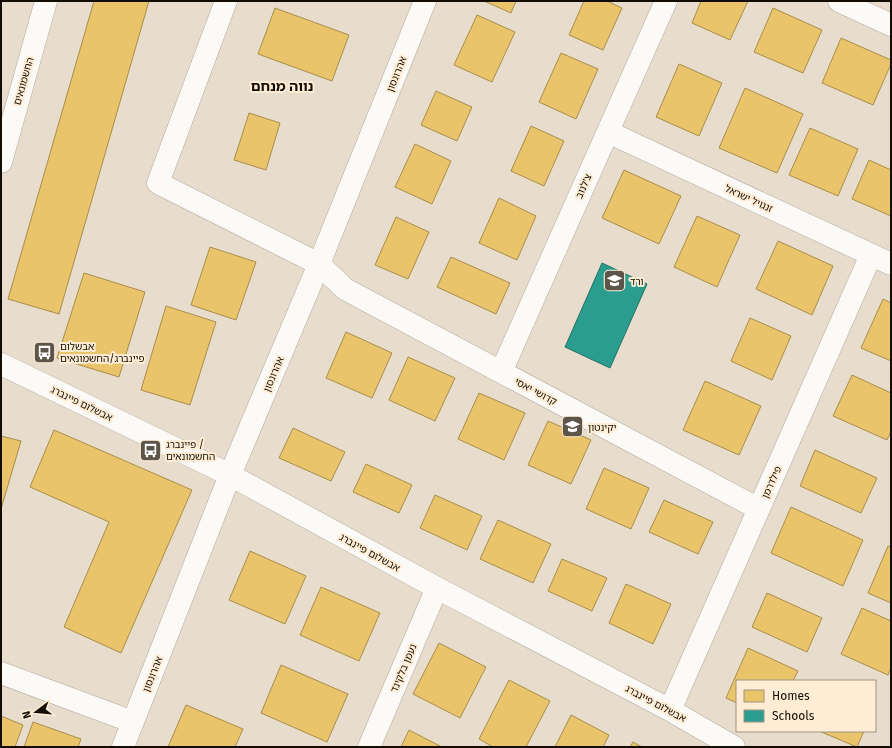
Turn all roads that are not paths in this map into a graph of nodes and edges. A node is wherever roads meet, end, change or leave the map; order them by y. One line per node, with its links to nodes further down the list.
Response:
1 (46, 1): 8 (street, החשמונאים)
2 (226, 1): 10 (street, קדושי יאסי)
3 (425, 1): 10 (street, אהרונסון)
4 (666, 1): 7 (street, צ'לנוב)
5 (839, 1): 6 (street)
6 (891, 25)
7 (608, 132): 9 (street, זנגויל ישראל); 13 (street, צ'לנוב)
8 (1, 162)
9 (871, 255): 11 (street, זנגויל ישראל); 15 (street, פילדרמן)
10 (320, 264): 13 (street, קדושי יאסי); 14 (street, אהרונסון)
11 (891, 264)
12 (1, 364): 14 (street, אבשלום פיינברג)
13 (501, 372): 15 (street, קדושי יאסי)
14 (230, 475): 16 (street, אבשלום פיינברג); 19 (street, אהרונסון)
15 (759, 509): 18 (street, פילדרמן)
16 (436, 588): 18 (street, אבשלום פיינברג); 21 (street, נעמן בלקינד)
17 (1, 673): 19 (street)
18 (670, 710): 22 (street, אבשלום פיינברג)
19 (133, 722): 20 (street, אהרונסון)
20 (123, 747)
21 (368, 747)
22 (734, 747)

